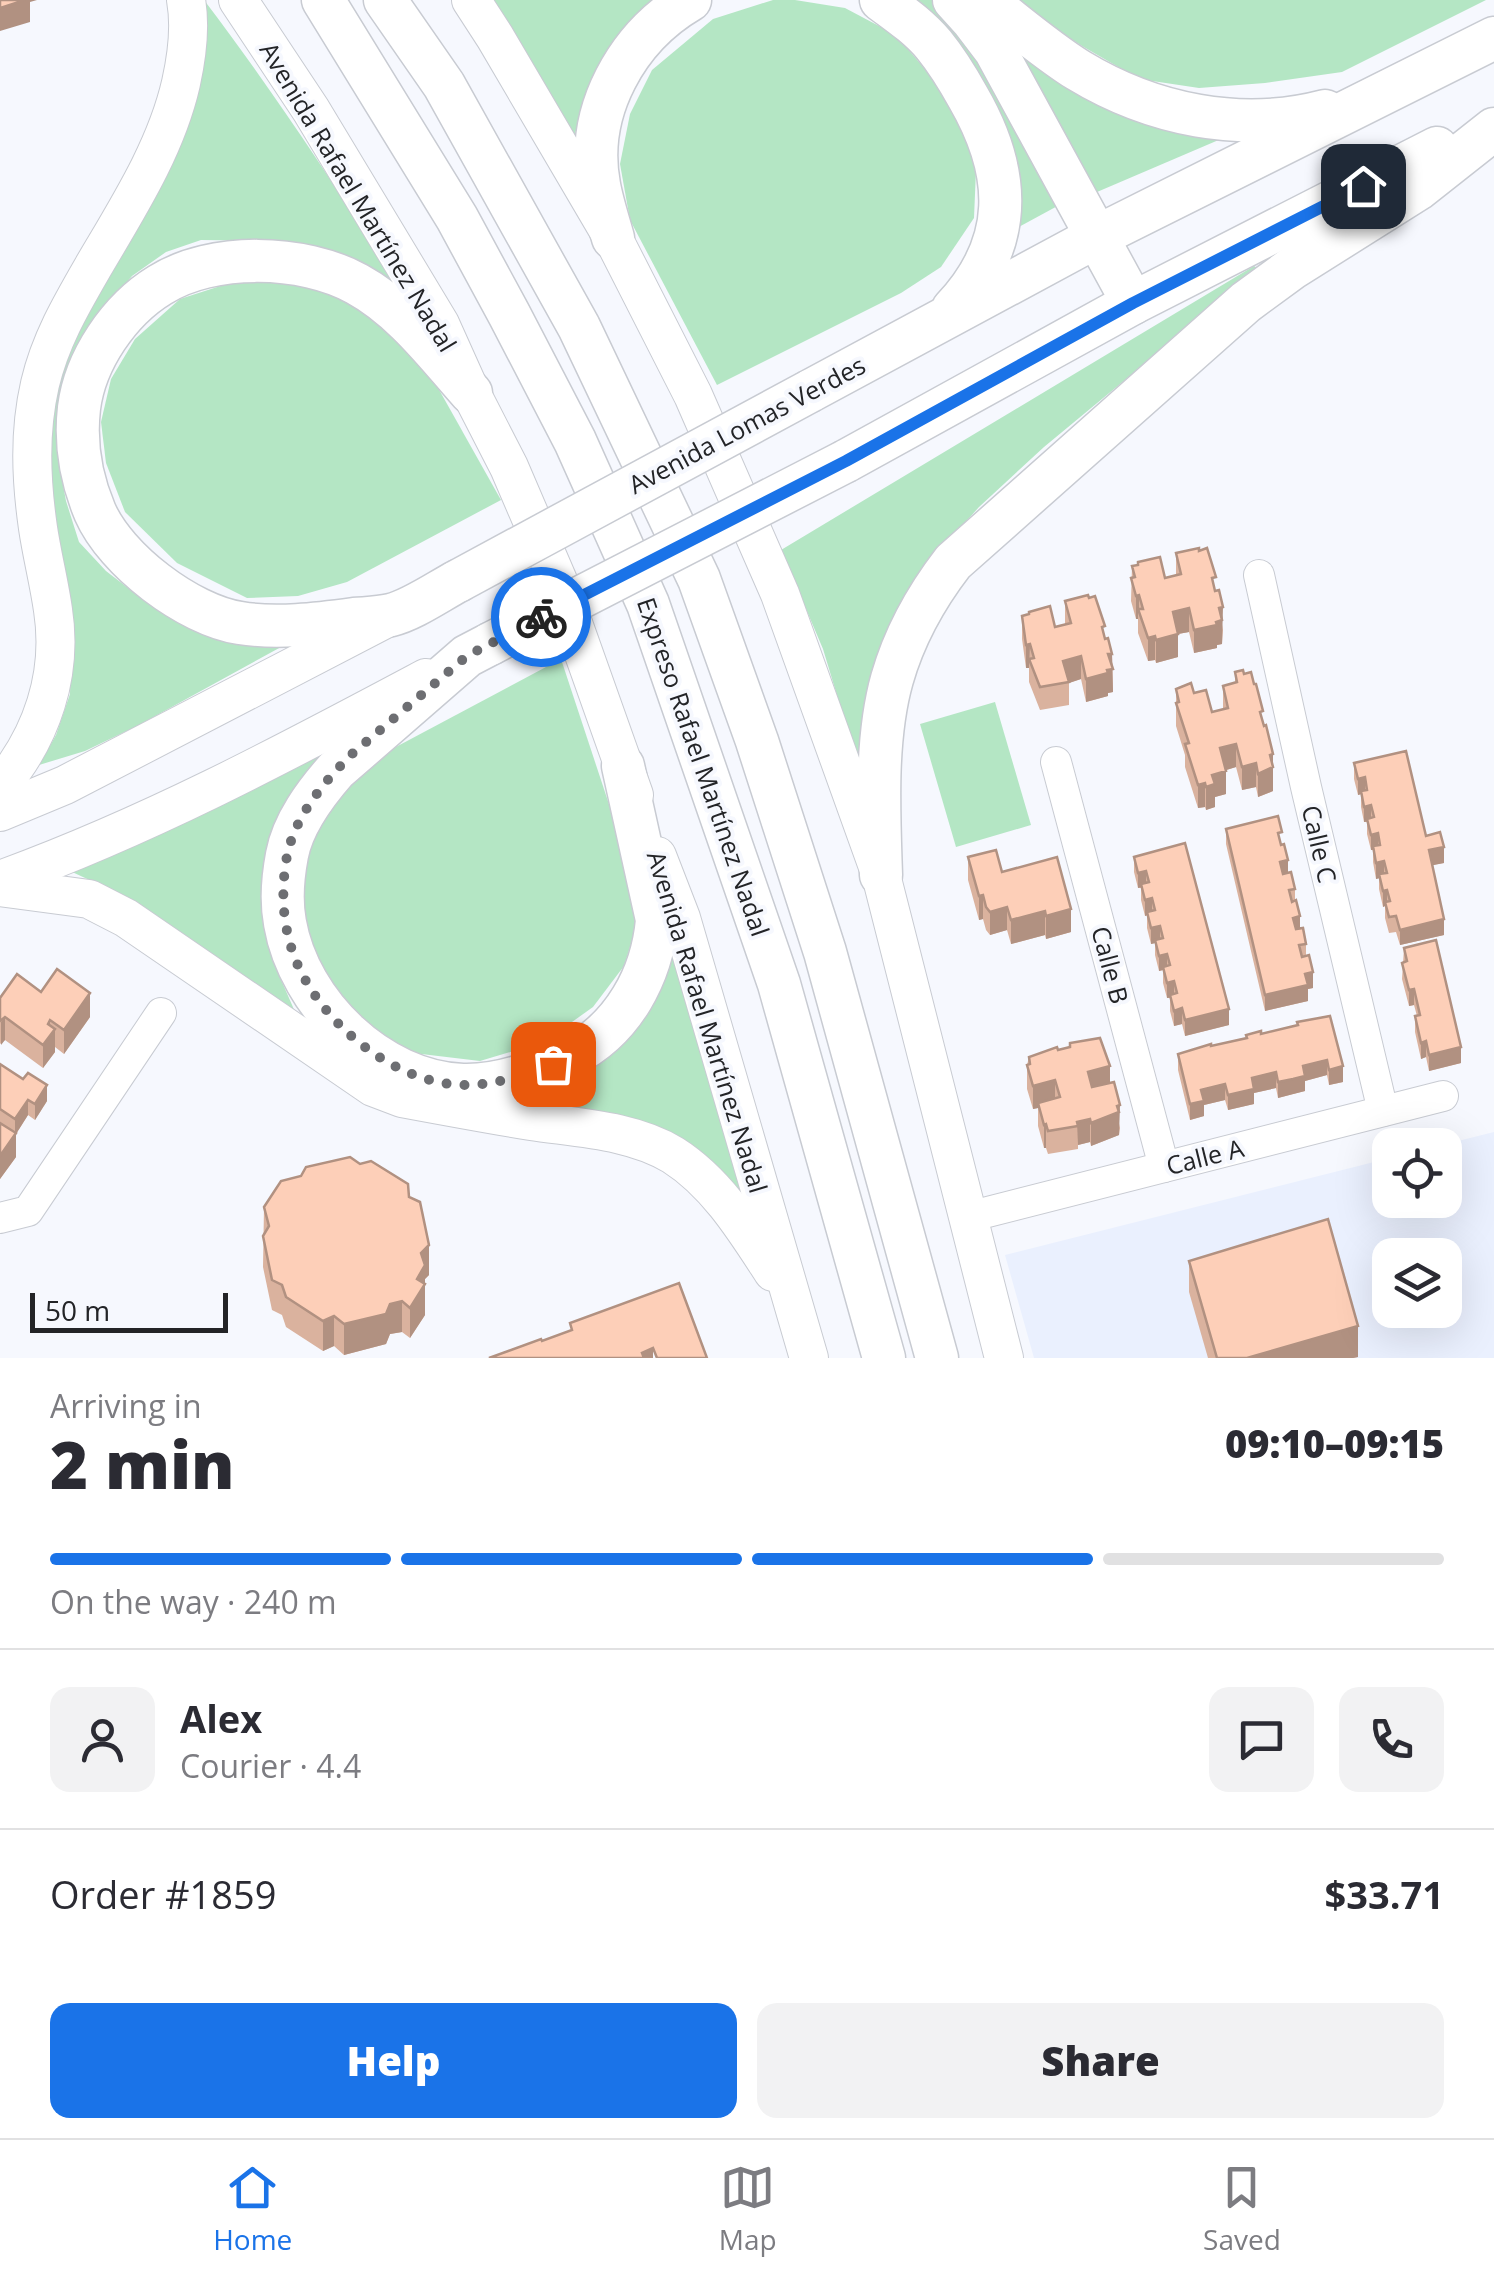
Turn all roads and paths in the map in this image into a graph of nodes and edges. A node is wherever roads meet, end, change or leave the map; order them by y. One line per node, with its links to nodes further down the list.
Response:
1 (186, 0): 24 (main road)
2 (238, 0): 18 (main road, Avenida Rafael Martínez Nadal)
3 (323, 0): 36 (highway, Expreso Rafael Martínez Nadal)
4 (385, 0): 37 (highway)
5 (470, 0): 15 (main road)
6 (690, 0): 15 (highway)
7 (881, 0): 17 (highway)
8 (954, 0): 14 (highway)
9 (984, 0): 11 (highway)
10 (1494, 38): 11 (highway, Avenida Lomas Verdes)
11 (1378, 96): 14 (highway, Avenida Lomas Verdes)
12 (1494, 118): 16 (highway)
13 (1494, 128): 26 (highway)
14 (1096, 237): 16 (highway); 17 (highway, Avenida Lomas Verdes)
15 (613, 238): 26 (main road)
16 (1133, 303): 21 (highway, bridge)
17 (945, 318): 20 (highway, Avenida Lomas Verdes, bridge)
18 (471, 394): 20 (highway); 23 (main road, Avenida Rafael Martínez Nadal)
19 (1260, 575): 30 (street, Calle C)
20 (394, 615): 25 (main road, Avenida Lomas Verdes)
21 (479, 650): 23 (highway); 27 (main road)
22 (1056, 762): 31 (street, Calle B)
23 (622, 766): 34 (main road, Avenida Rafael Martínez Nadal)
24 (0, 786)
25 (0, 812)
26 (881, 875): 33 (main road)
27 (0, 884): 34 (main road)
28 (161, 1012): 32 (street)
29 (1443, 1096): 30 (street, Calle A)
30 (1383, 1111): 31 (street, Calle A)
31 (1164, 1167): 33 (street, Calle A)
32 (0, 1218)
33 (968, 1218): 38 (main road)
34 (791, 1298): 35 (main road, Avenida Rafael Martínez Nadal)
35 (809, 1358)
36 (884, 1358)
37 (937, 1358)
38 (1004, 1358)

